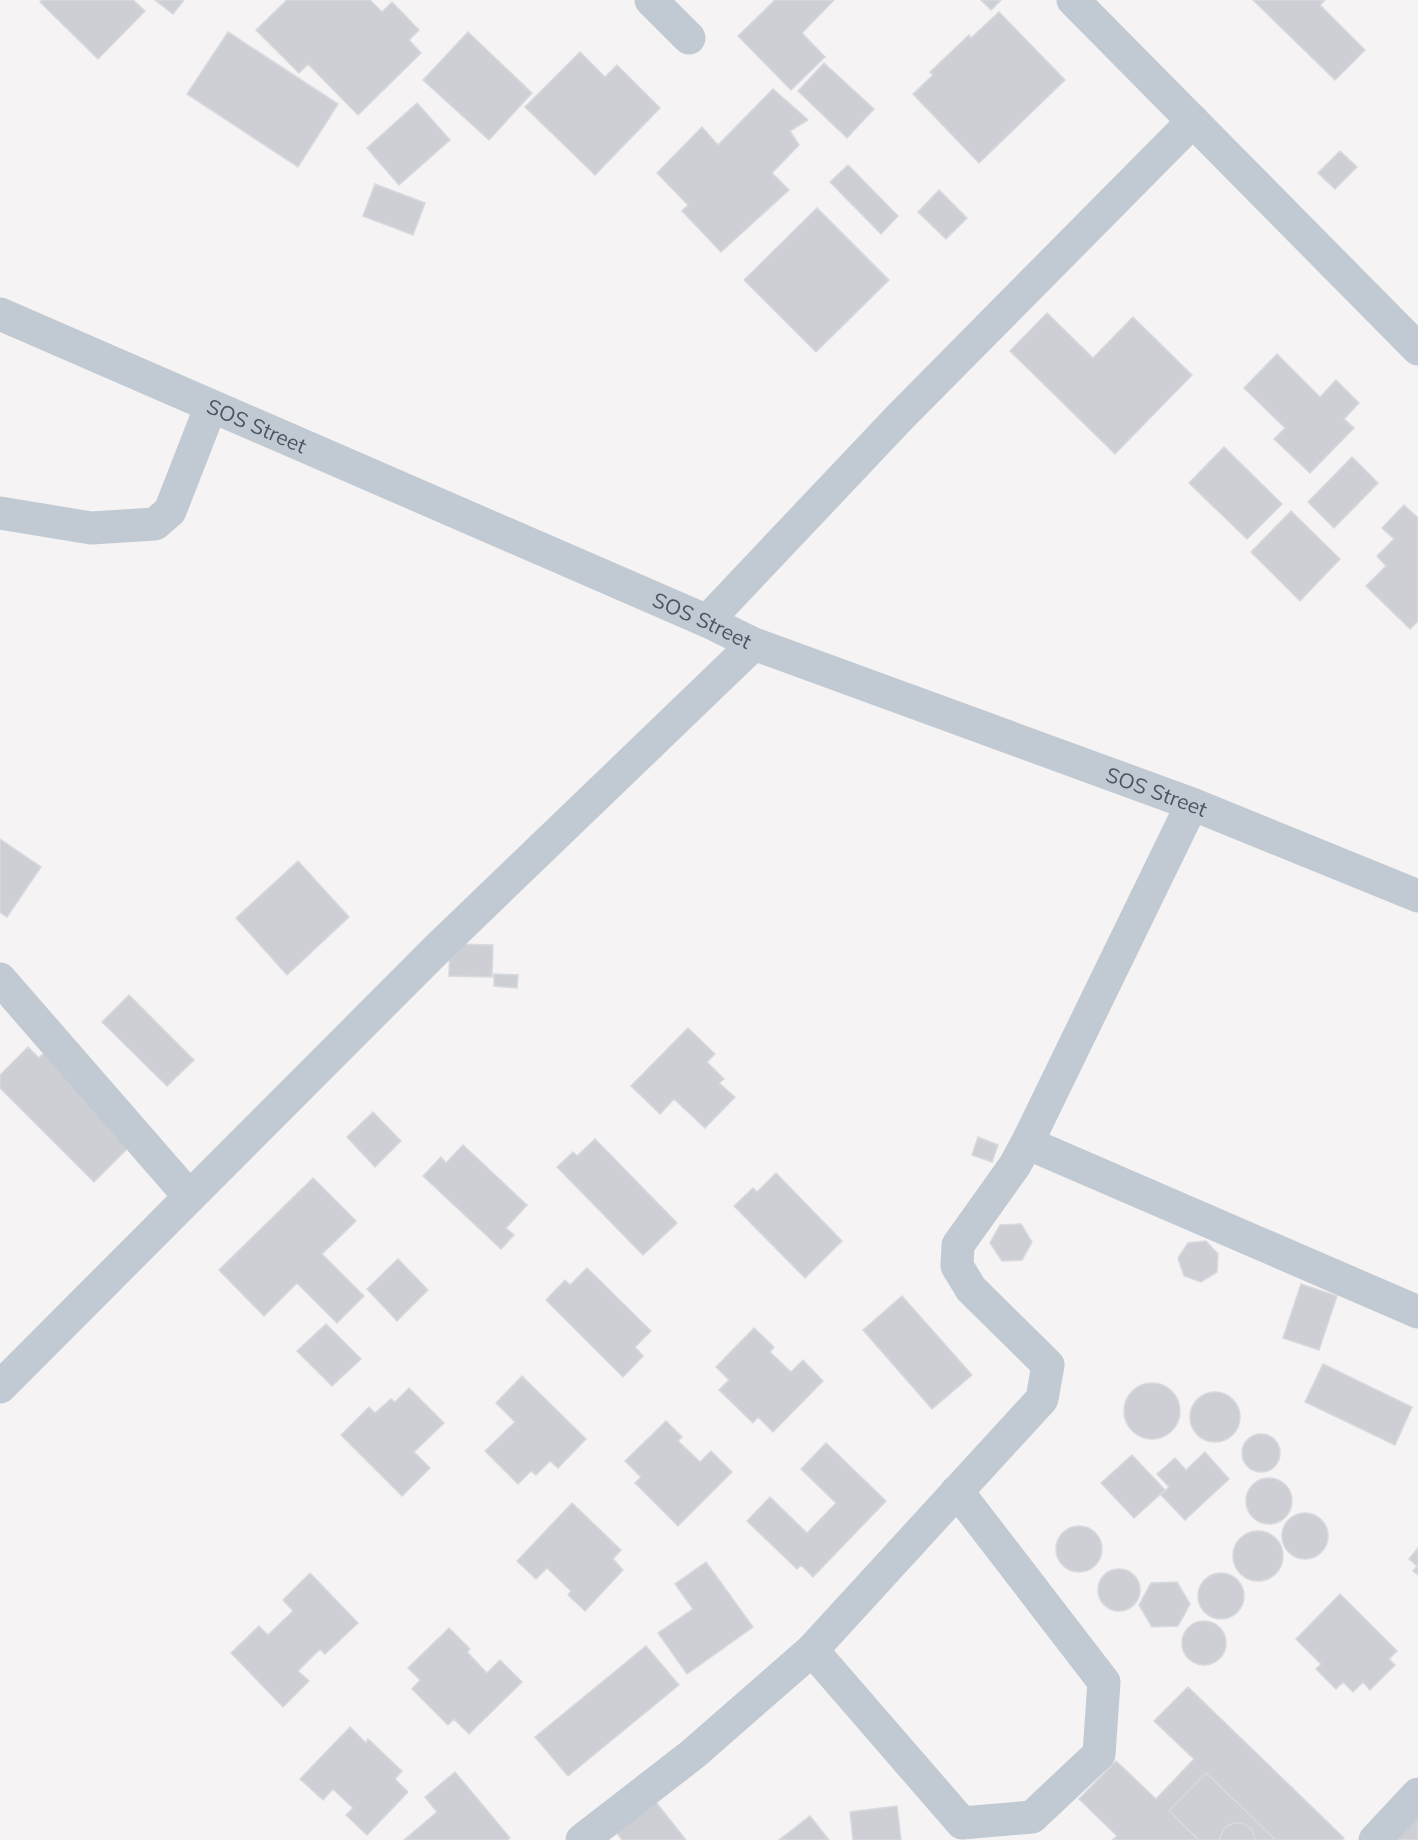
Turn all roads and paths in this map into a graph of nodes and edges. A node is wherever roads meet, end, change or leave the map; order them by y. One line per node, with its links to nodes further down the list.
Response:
1 (651, 0): 3 (street)
2 (1073, 0): 4 (street)
3 (689, 38)
4 (1193, 121): 6 (street); 9 (street)
5 (0, 314): 7 (street, SOS Street)
6 (1418, 349)
7 (211, 406): 8 (street); 9 (street, SOS Street)
8 (0, 513)
9 (707, 621): 10 (street, SOS Street)
10 (754, 644): 11 (street, SOS Street); 15 (street)
11 (1192, 804): 12 (street, SOS Street); 14 (street)
12 (1418, 896)
13 (0, 979): 15 (street)
14 (1027, 1143): 16 (street); 18 (street)
15 (189, 1196): 17 (street)
16 (1418, 1312)
17 (0, 1387)
18 (957, 1491): 19 (street); 19 (street)
19 (812, 1650): 21 (street)
20 (1418, 1794): 22 (street)
21 (582, 1840)
22 (1375, 1840)

